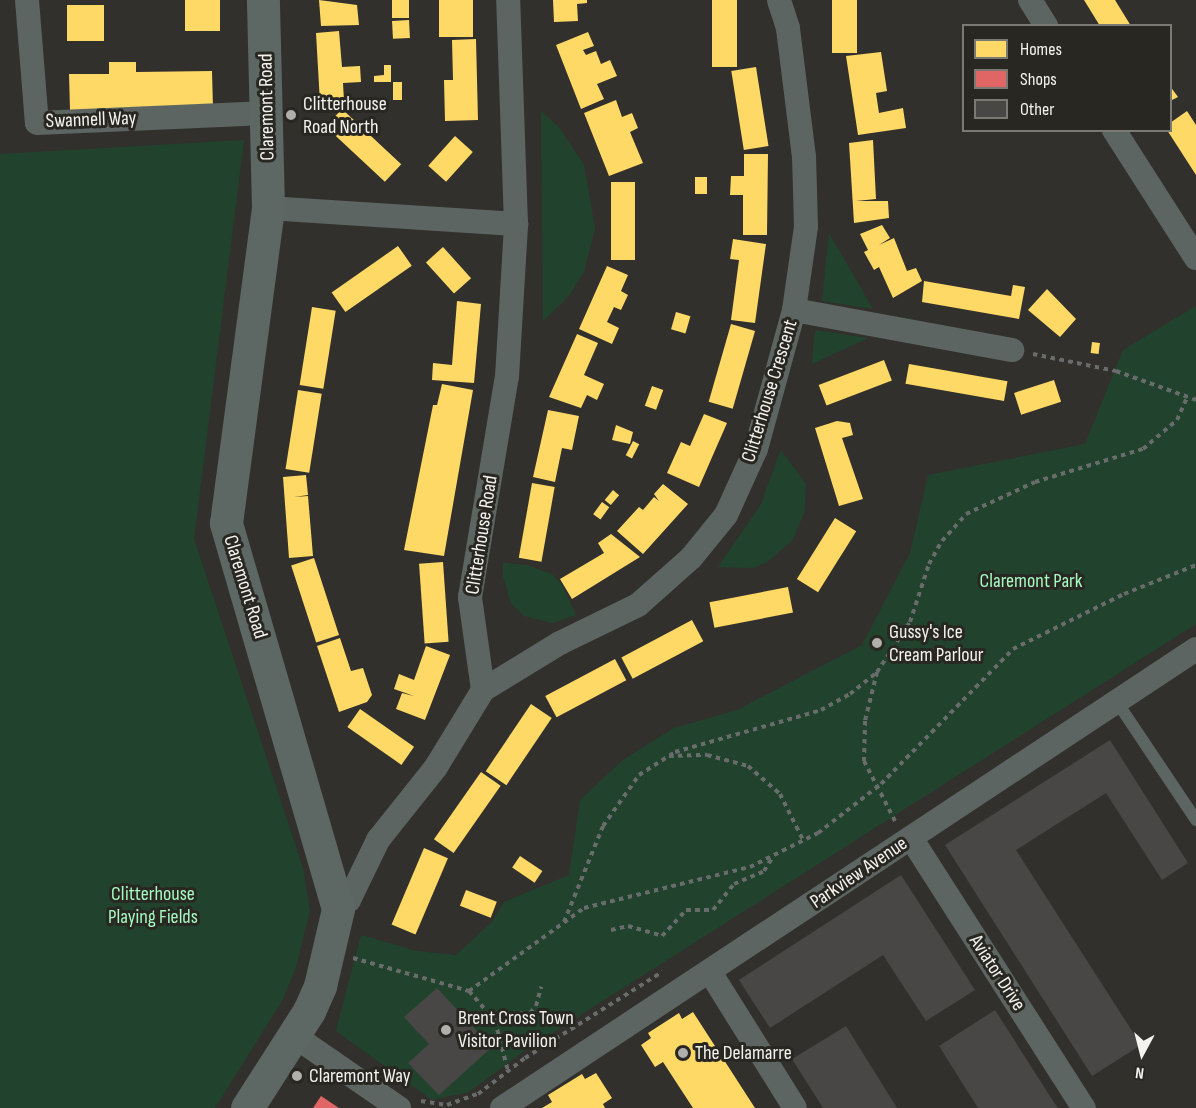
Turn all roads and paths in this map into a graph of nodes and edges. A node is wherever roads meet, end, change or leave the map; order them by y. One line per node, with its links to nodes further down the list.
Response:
1 (27, 0): 7 (street, Swannell Way)
2 (263, 0): 7 (street, Claremont Road)
3 (508, 0): 10 (street, Clitterhouse Road)
4 (779, 0): 12 (street, Clitterhouse Crescent)
5 (1030, 0): 6 (street)
6 (1045, 24)
7 (268, 113): 9 (street, Claremont Road)
8 (1115, 132): 11 (street)
9 (268, 208): 10 (street); 27 (street, Claremont Road)
10 (516, 224): 19 (street, Clitterhouse Road)
11 (1196, 258)
12 (794, 310): 13 (street); 19 (street, Clitterhouse Crescent)
13 (1012, 350): 14 (path)
14 (1187, 398): 15 (path); 18 (path)
15 (1196, 400)
16 (1196, 565): 22 (path)
17 (1196, 649): 20 (street, Parkview Avenue)
18 (877, 672): 21 (path); 22 (path)
19 (483, 690): 27 (street)
20 (1117, 702): 23 (lane); 24 (street, Parkview Avenue)
21 (666, 757): 25 (path); 28 (path)
22 (876, 789): 24 (path); 25 (path)
23 (1196, 820)
24 (904, 831): 31 (street, Parkview Avenue); 42 (street, Aviator Drive)
25 (804, 842): 26 (path)
26 (772, 858): 28 (path); 29 (path)
27 (338, 909): 35 (street, Claremont Road)
28 (564, 922): 33 (path)
29 (611, 930)
30 (350, 950): 33 (path)
31 (710, 972): 39 (street, Parkview Avenue); 41 (street)
32 (541, 987): 34 (path)
33 (469, 991): 34 (path)
34 (495, 1021): 37 (path)
35 (293, 1035): 38 (street); 40 (street, Claremont Road)
36 (525, 1058): 37 (path)
37 (508, 1071): 38 (path)
38 (406, 1102)
39 (511, 1104)
40 (247, 1108)
41 (795, 1108)
42 (1084, 1108)

